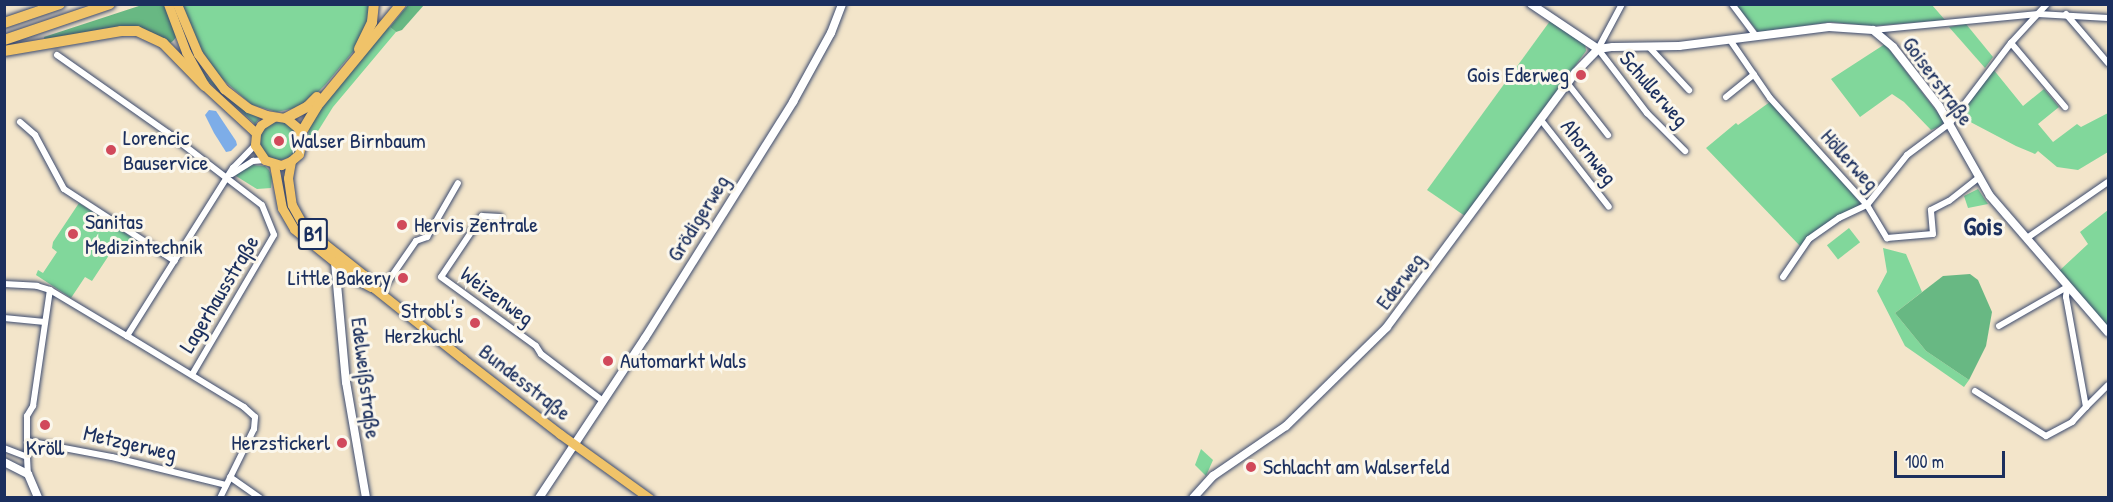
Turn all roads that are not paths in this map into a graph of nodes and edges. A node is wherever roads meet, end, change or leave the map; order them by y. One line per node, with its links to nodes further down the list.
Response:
1 (60, 4): 15 (highway)
2 (110, 4): 18 (highway)
3 (168, 4): 28 (main road)
4 (177, 4): 32 (main road)
5 (374, 4): 33 (highway)
6 (401, 4): 38 (highway)
7 (842, 4): 68 (street, Grödigerweg)
8 (1531, 4): 22 (street)
9 (1622, 4): 22 (street)
10 (1732, 4): 17 (street)
11 (2047, 4): 12 (street)
12 (2038, 14): 13 (street); 16 (street); 20 (street)
13 (2066, 14): 14 (street); 25 (street)
14 (2109, 18)
15 (4, 23)
16 (1873, 30): 17 (street, Goiserstraße); 36 (street, Goiserstraße)
17 (1756, 36): 19 (street, Goiserstraße)
18 (4, 40)
19 (1730, 40): 21 (street, Goiserstraße); 26 (street, Höllerweg)
20 (2011, 43): 31 (street); 36 (street)
21 (1649, 47): 22 (street, Goiserstraße); 29 (street)
22 (1598, 49): 27 (street, Ederweg); 41 (street, Schullerweg)
23 (4, 51): 28 (highway)
24 (57, 55): 45 (street, Lagerhausstraße)
25 (2109, 63)
26 (1754, 74): 30 (street); 49 (street, Höllerweg)
27 (1568, 84): 34 (street, Ederweg); 39 (street, Ahornweg)
28 (205, 86): 37 (main road)
29 (1689, 90)
30 (1726, 97)
31 (2065, 107)
32 (274, 117): 33 (main road); 37 (main road)
33 (286, 118): 38 (main road)
34 (1541, 120): 50 (street, Ahornweg); 84 (street, Ederweg)
35 (20, 122): 53 (street)
36 (1950, 123): 46 (street, Goiserstraße); 49 (street)
37 (256, 133): 40 (main road)
38 (301, 133): 43 (main road, Bundesstraße / B1)
39 (1608, 135)
40 (255, 145): 42 (main road); 45 (street)
41 (1686, 151)
42 (265, 160): 44 (main road); 45 (street)
43 (291, 161): 44 (main road); 59 (main road, Bundesstraße / B1)
44 (274, 165): 54 (main road, Bundesstraße / B1)
45 (227, 178): 53 (street); 65 (street, Lagerhausstraße)
46 (1978, 178): 49 (street, Höllerweg); 52 (street, Goiserstraße)
47 (2109, 182): 52 (street)
48 (458, 183): 59 (street)
49 (1867, 205): 55 (street)
50 (1609, 207)
51 (500, 217): 68 (street, Weizenweg)
52 (2026, 238): 57 (street, Goiserstraße)
53 (175, 261): 64 (street)
54 (335, 262): 59 (main road, Bundesstraße / B1); 81 (street, Edelweißstraße)
55 (1783, 277)
56 (4, 284): 58 (street)
57 (2067, 287): 62 (street); 63 (street, Goiserstraße); 69 (street)
58 (50, 290): 61 (street); 64 (street, Lagerhausstraße)
59 (377, 291): 71 (main road, Bundesstraße / B1)
60 (4, 318): 61 (street)
61 (45, 322): 70 (street)
62 (1999, 326)
63 (2109, 332)
64 (127, 336): 65 (street, Lagerhausstraße)
65 (192, 375): 76 (street, Lagerhausstraße)
66 (2109, 386): 69 (street)
67 (1975, 391): 69 (street)
68 (603, 401): 71 (street, Grödigerweg)
69 (2086, 407)
70 (27, 441): 73 (street); 77 (street, Metzgerweg)
71 (575, 445): 82 (street, Grödigerweg); 83 (main road, Bundesstraße / B1)
72 (4, 448): 73 (street)
73 (27, 457): 75 (street)
74 (4, 462): 75 (street)
75 (28, 474): 78 (street)
76 (230, 477): 77 (street, Lagerhausstraße); 80 (street)
77 (226, 484): 79 (street, Lagerhausstraße)
78 (38, 498)
79 (220, 498)
80 (260, 498)
81 (366, 498)
82 (539, 498)
83 (649, 498)
84 (1193, 498)

